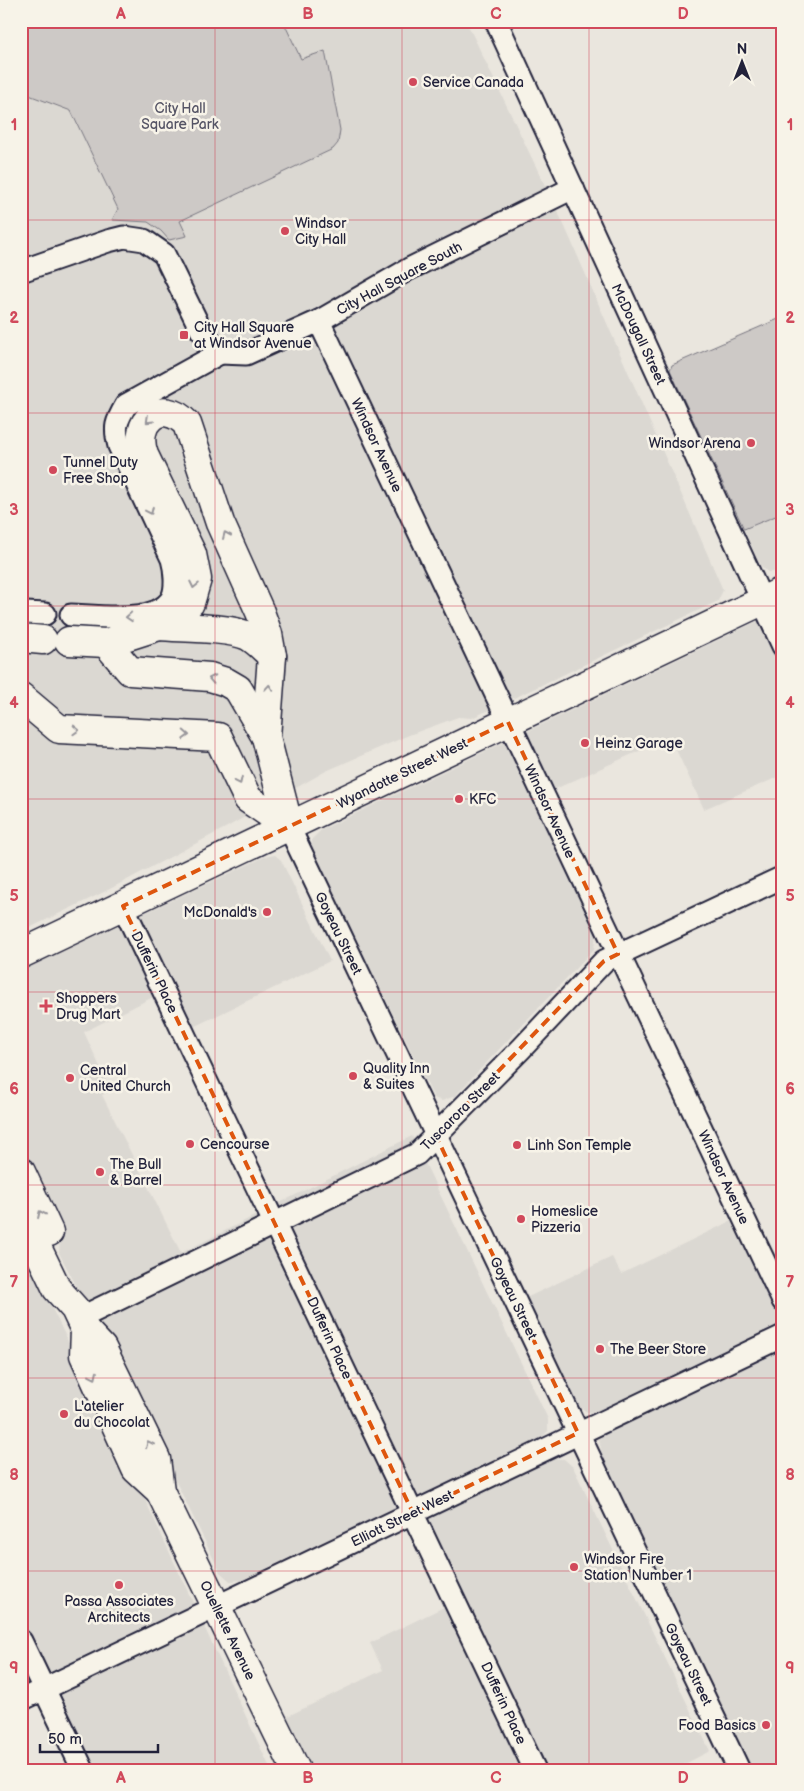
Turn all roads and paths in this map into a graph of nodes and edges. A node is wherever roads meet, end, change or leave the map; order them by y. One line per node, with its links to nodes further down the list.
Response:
1 (496, 21): 2 (street, McDougall Street)
2 (573, 188): 4 (street, City Hall Square South); 6 (street, McDougall Street)
3 (21, 271): 5 (street)
4 (319, 321): 5 (street, City Hall Square South); 14 (street, Windsor Avenue)
5 (220, 353): 9 (street, one-way to 9)
6 (772, 596): 11 (street, McDougall Street); 14 (main road, Wyandotte Street West)
7 (21, 616): 9 (street)
8 (159, 626): 10 (main road); 12 (main road); 12 (main road, one-way to 8)
9 (50, 630): 10 (main road)
10 (106, 643): 15 (main road, one-way to 10)
11 (783, 646)
12 (272, 656): 15 (main road, one-way to 12)
13 (21, 697): 16 (main road, one-way to 16)
14 (508, 722): 16 (main road, Wyandotte Street West); 20 (street, Windsor Avenue)
15 (266, 737): 16 (main road)
16 (289, 827): 18 (main road, Wyandotte Street West); 21 (street, Goyeau Street)
17 (783, 877): 20 (street, Tuscarora Street)
18 (123, 906): 19 (main road, Wyandotte Street West); 24 (street, Dufferin Place)
19 (21, 954)
20 (618, 954): 21 (street, Tuscarora Street); 25 (street, Windsor Avenue)
21 (436, 1136): 24 (street, Tuscarora Street); 28 (street, Goyeau Street)
22 (21, 1172): 26 (main road, one-way to 22)
23 (21, 1214): 26 (main road, Ouellette Avenue)
24 (275, 1222): 26 (street, Tuscarora Street); 29 (street, Dufferin Place)
25 (783, 1301)
26 (80, 1319): 30 (main road, Ouellette Avenue)
27 (783, 1336): 28 (street, Elliott Street West)
28 (578, 1434): 29 (street, Elliott Street West); 37 (street, Goyeau Street)
29 (413, 1513): 30 (street, Elliott Street West); 36 (street, Dufferin Place)
30 (217, 1606): 32 (street, Elliott Street West); 35 (main road, Ouellette Avenue)
31 (21, 1641): 32 (street)
32 (44, 1689): 33 (street, Elliott Street West); 34 (street)
33 (21, 1700)
34 (83, 1770)
35 (296, 1770)
36 (535, 1770)
37 (739, 1770)

